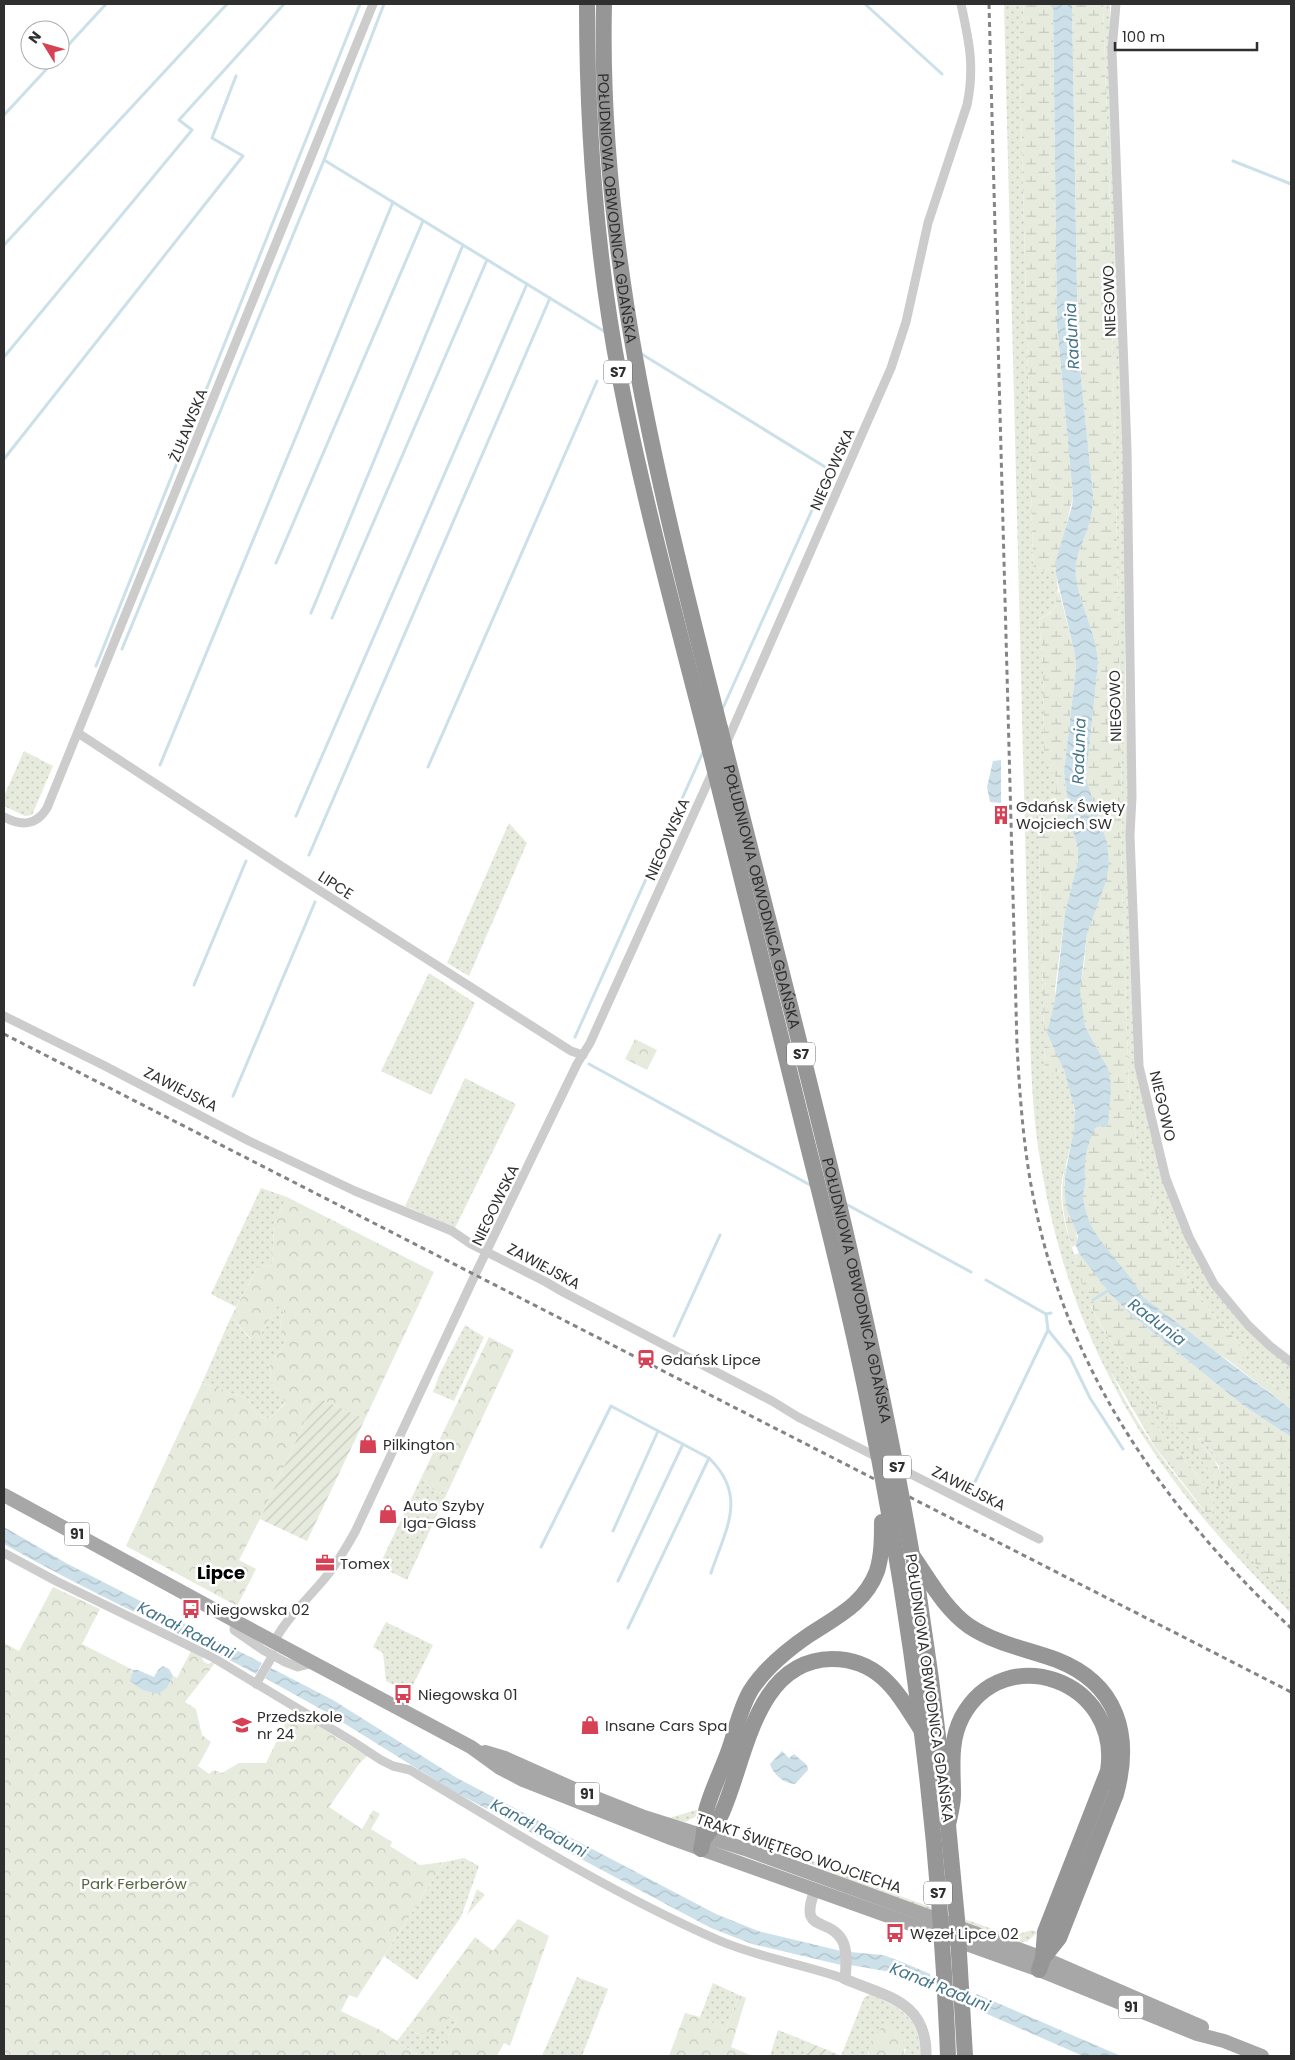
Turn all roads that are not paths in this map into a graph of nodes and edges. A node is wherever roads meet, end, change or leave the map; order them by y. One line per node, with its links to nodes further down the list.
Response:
1 (373, 4): 6 (street, ŻUŁAWSKA)
2 (587, 4): 12 (highway, POŁUDNIOWA OBWODNICA GDAŃSKA / S7, bridge)
3 (604, 4): 16 (highway, POŁUDNIOWA OBWODNICA GDAŃSKA / S7, bridge)
4 (961, 4): 9 (street, NIEGOWSKA)
5 (1116, 4): 11 (street, NIEGOWO)
6 (78, 733): 7 (street, ŻUŁAWSKA); 9 (street, LIPCE)
7 (4, 817)
8 (4, 1016): 10 (street, ZAWIEJSKA)
9 (583, 1055): 10 (street, NIEGOWSKA)
10 (487, 1252): 14 (street, ZAWIEJSKA); 17 (street, NIEGOWSKA)
11 (1291, 1362)
12 (881, 1469): 19 (highway, POŁUDNIOWA OBWODNICA GDAŃSKA / S7, bridge); 20 (highway, bridge)
13 (4, 1495): 17 (main road, TRAKT ŚWIĘTEGO WOJCIECHA / 91)
14 (1039, 1540)
15 (4, 1553): 18 (street)
16 (912, 1554): 21 (highway, POŁUDNIOWA OBWODNICA GDAŃSKA / S7); 23 (highway)
17 (272, 1654): 18 (street); 22 (main road, TRAKT ŚWIĘTEGO WOJCIECHA / 91)
18 (258, 1681): 26 (street)
19 (922, 1731): 20 (highway); 28 (highway, POŁUDNIOWA OBWODNICA GDAŃSKA / S7, bridge)
20 (722, 1788): 22 (highway)
21 (948, 1825): 23 (highway); 29 (highway, POŁUDNIOWA OBWODNICA GDAŃSKA / S7, bridge)
22 (703, 1843): 24 (main road, TRAKT ŚWIĘTEGO WOJCIECHA / 91); 25 (main road, TRAKT ŚWIĘTEGO WOJCIECHA / 91)
23 (1077, 1872): 25 (highway)
24 (815, 1890): 25 (main road, TRAKT ŚWIĘTEGO WOJCIECHA / 91); 26 (street, TRAKT ŚWIĘTEGO WOJCIECHA)
25 (1041, 1964): 30 (main road, TRAKT ŚWIĘTEGO WOJCIECHA / 91)
26 (845, 1974): 27 (street)
27 (926, 2056)
28 (948, 2056)
29 (964, 2056)
30 (1262, 2056)

